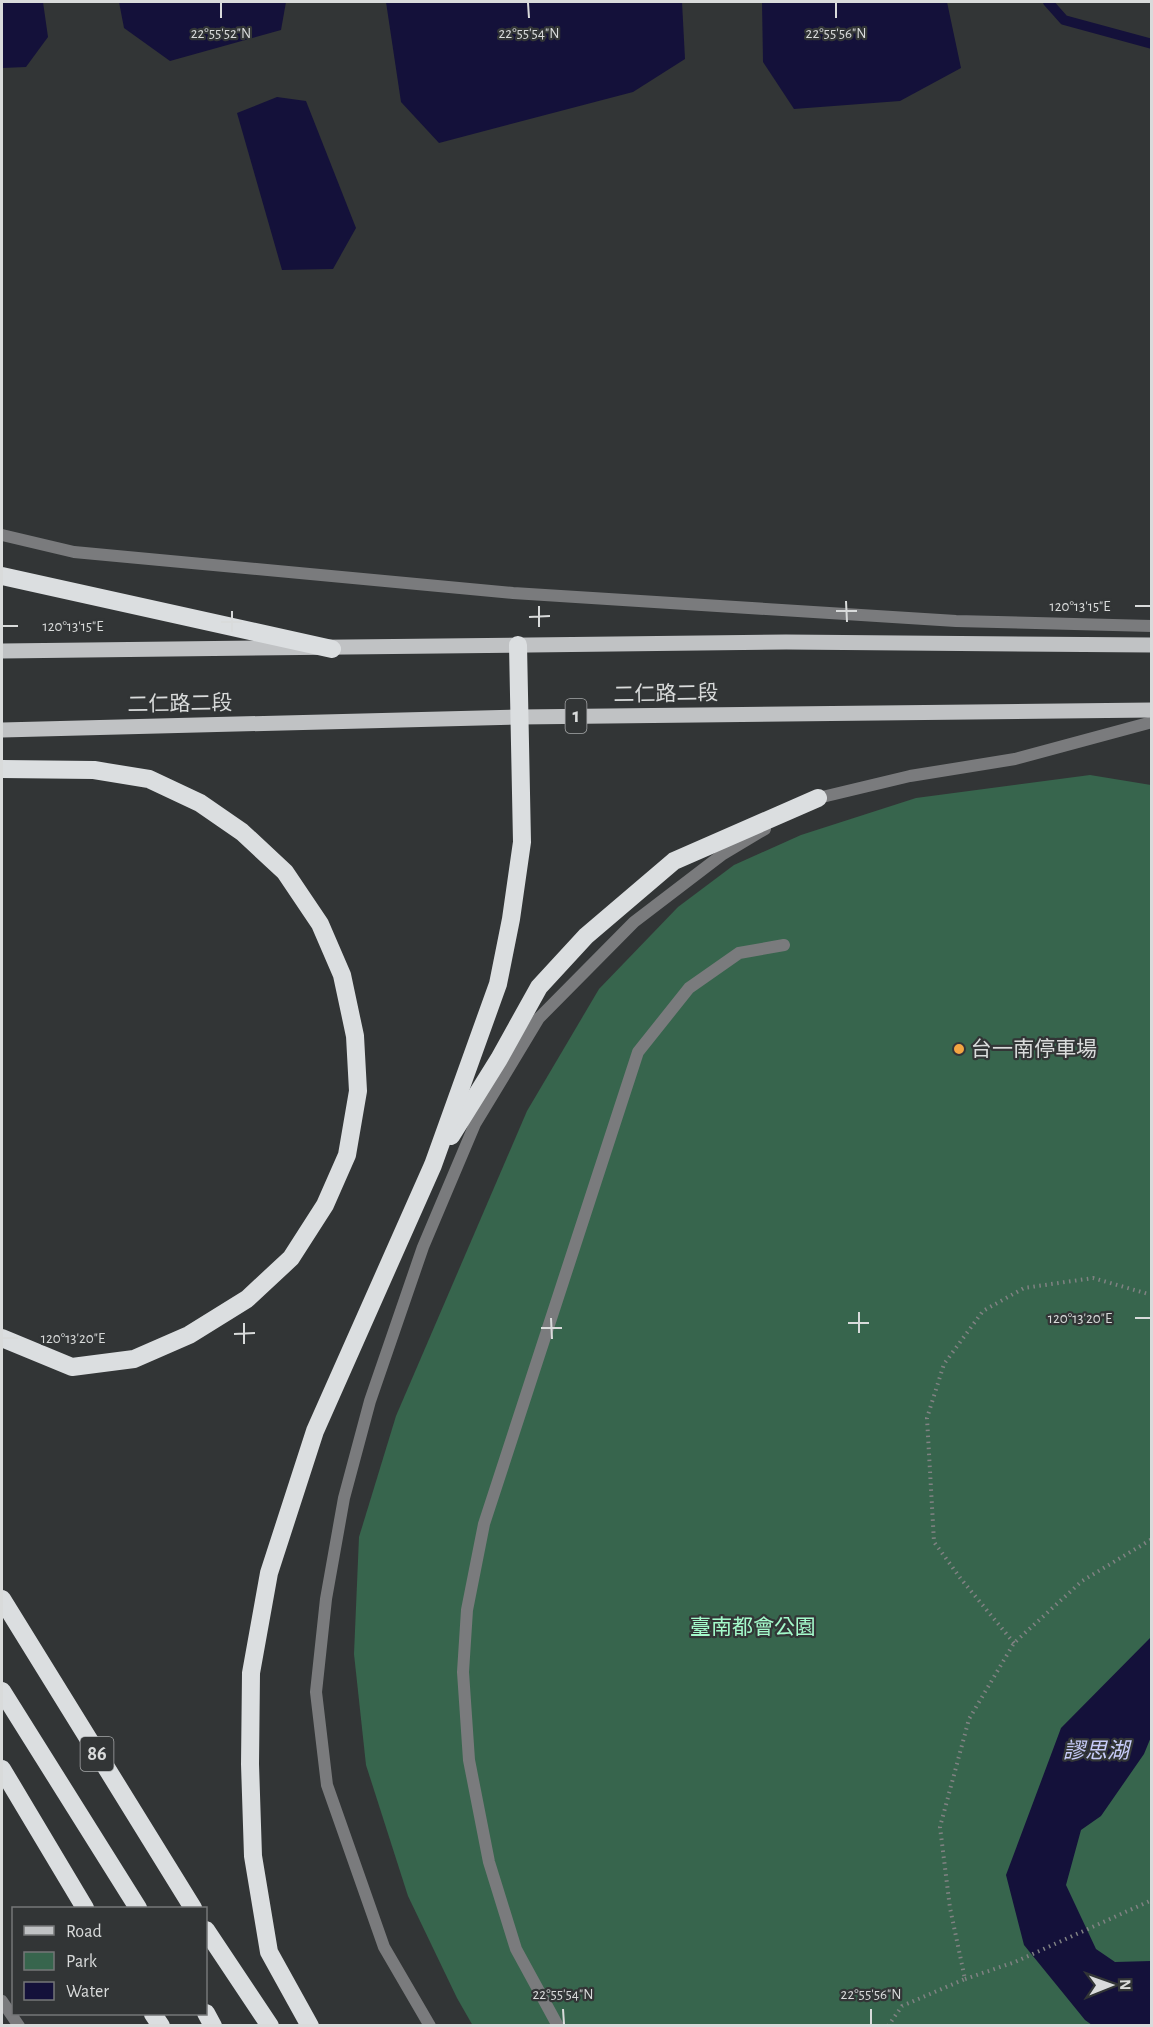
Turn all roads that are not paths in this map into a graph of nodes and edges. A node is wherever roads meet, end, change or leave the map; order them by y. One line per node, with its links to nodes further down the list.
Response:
1 (2, 535): 3 (street)
2 (2, 576): 6 (highway)
3 (1152, 626)
4 (518, 645): 5 (main road); 6 (main road); 9 (highway)
5 (1152, 645)
6 (332, 649): 7 (main road)
7 (2, 651)
8 (1152, 710): 9 (main road, 二仁路二段 / 1)
9 (519, 717): 11 (main road, 二仁路二段 / 1); 15 (highway)
10 (1152, 722): 13 (street)
11 (2, 730)
12 (2, 769): 16 (highway)
13 (818, 798): 15 (highway); 28 (street)
14 (784, 945): 29 (street)
15 (433, 1165): 27 (highway)
16 (2, 1338)
17 (2, 1599): 22 (highway, 86)
18 (2, 1691): 21 (highway, 86)
19 (2, 1769): 20 (highway)
20 (85, 1907)
21 (137, 1907)
22 (191, 1907)
23 (207, 1930): 26 (highway)
24 (2, 2001): 25 (street)
25 (19, 2025)
26 (270, 2025)
27 (310, 2025)
28 (430, 2025)
29 (558, 2025)

